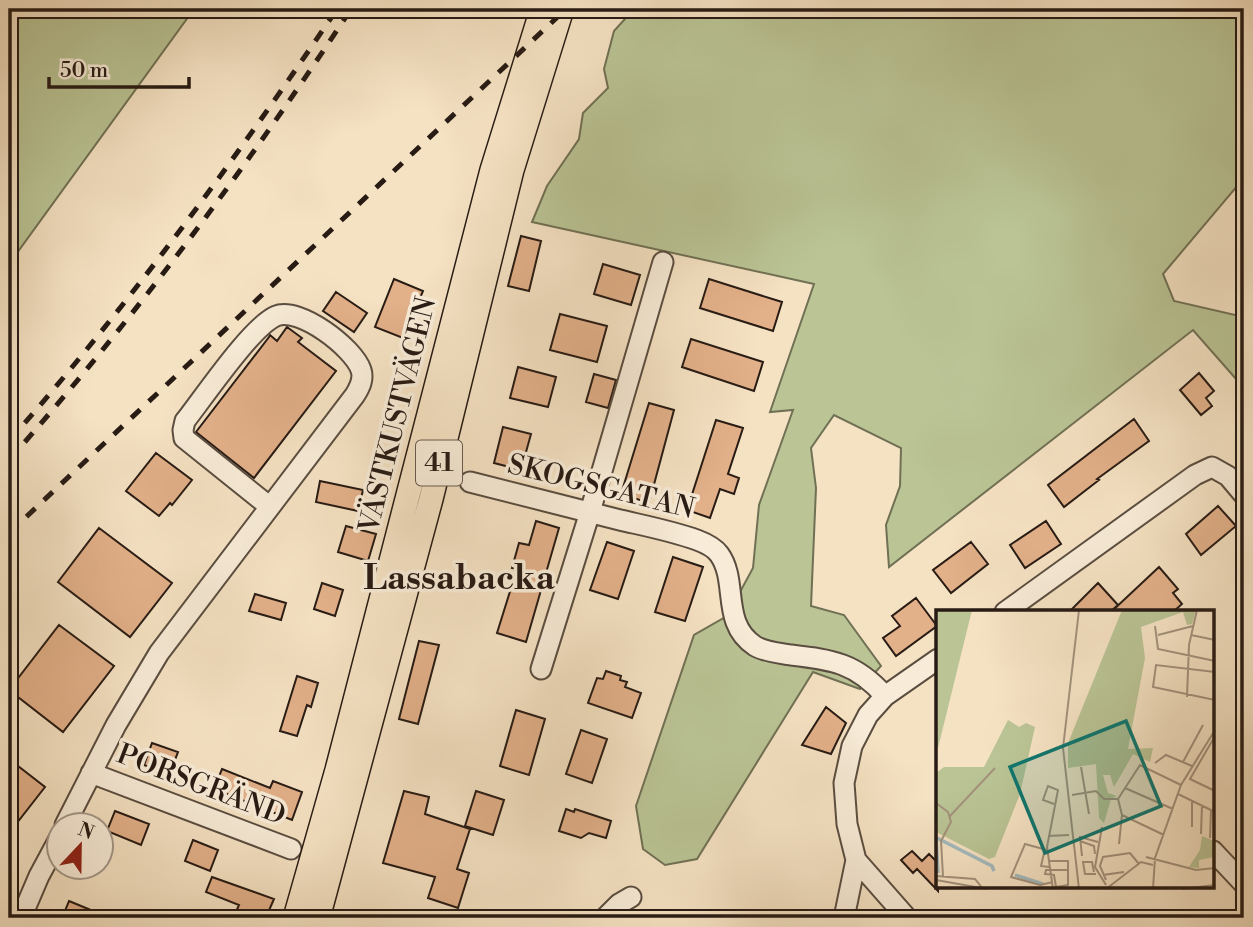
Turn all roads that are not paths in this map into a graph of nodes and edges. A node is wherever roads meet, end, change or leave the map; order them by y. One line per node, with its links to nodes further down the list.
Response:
1 (542, 9): 21 (main road, VÄSTKUSTVÄGEN / 41)
2 (562, 9): 22 (main road, VÄSTKUSTVÄGEN / 41)
3 (663, 262): 7 (street)
4 (470, 482): 7 (street, SKOGSGATAN)
5 (1244, 495): 8 (street)
6 (270, 508): 6 (street); 12 (street)
7 (590, 512): 10 (street); 11 (street, SKOGSGATAN)
8 (1008, 610)
9 (936, 660): 11 (street)
10 (541, 669)
11 (885, 696): 16 (street)
12 (91, 773): 13 (street); 14 (street, PORSGRÄND)
13 (72, 811)
14 (291, 849)
15 (1214, 852): 18 (street)
16 (856, 860): 24 (street); 25 (street)
17 (46, 862): 20 (street)
18 (1244, 884)
19 (631, 897): 23 (street)
20 (21, 918)
21 (295, 918)
22 (318, 918)
23 (605, 918)
24 (844, 918)
25 (907, 918)

